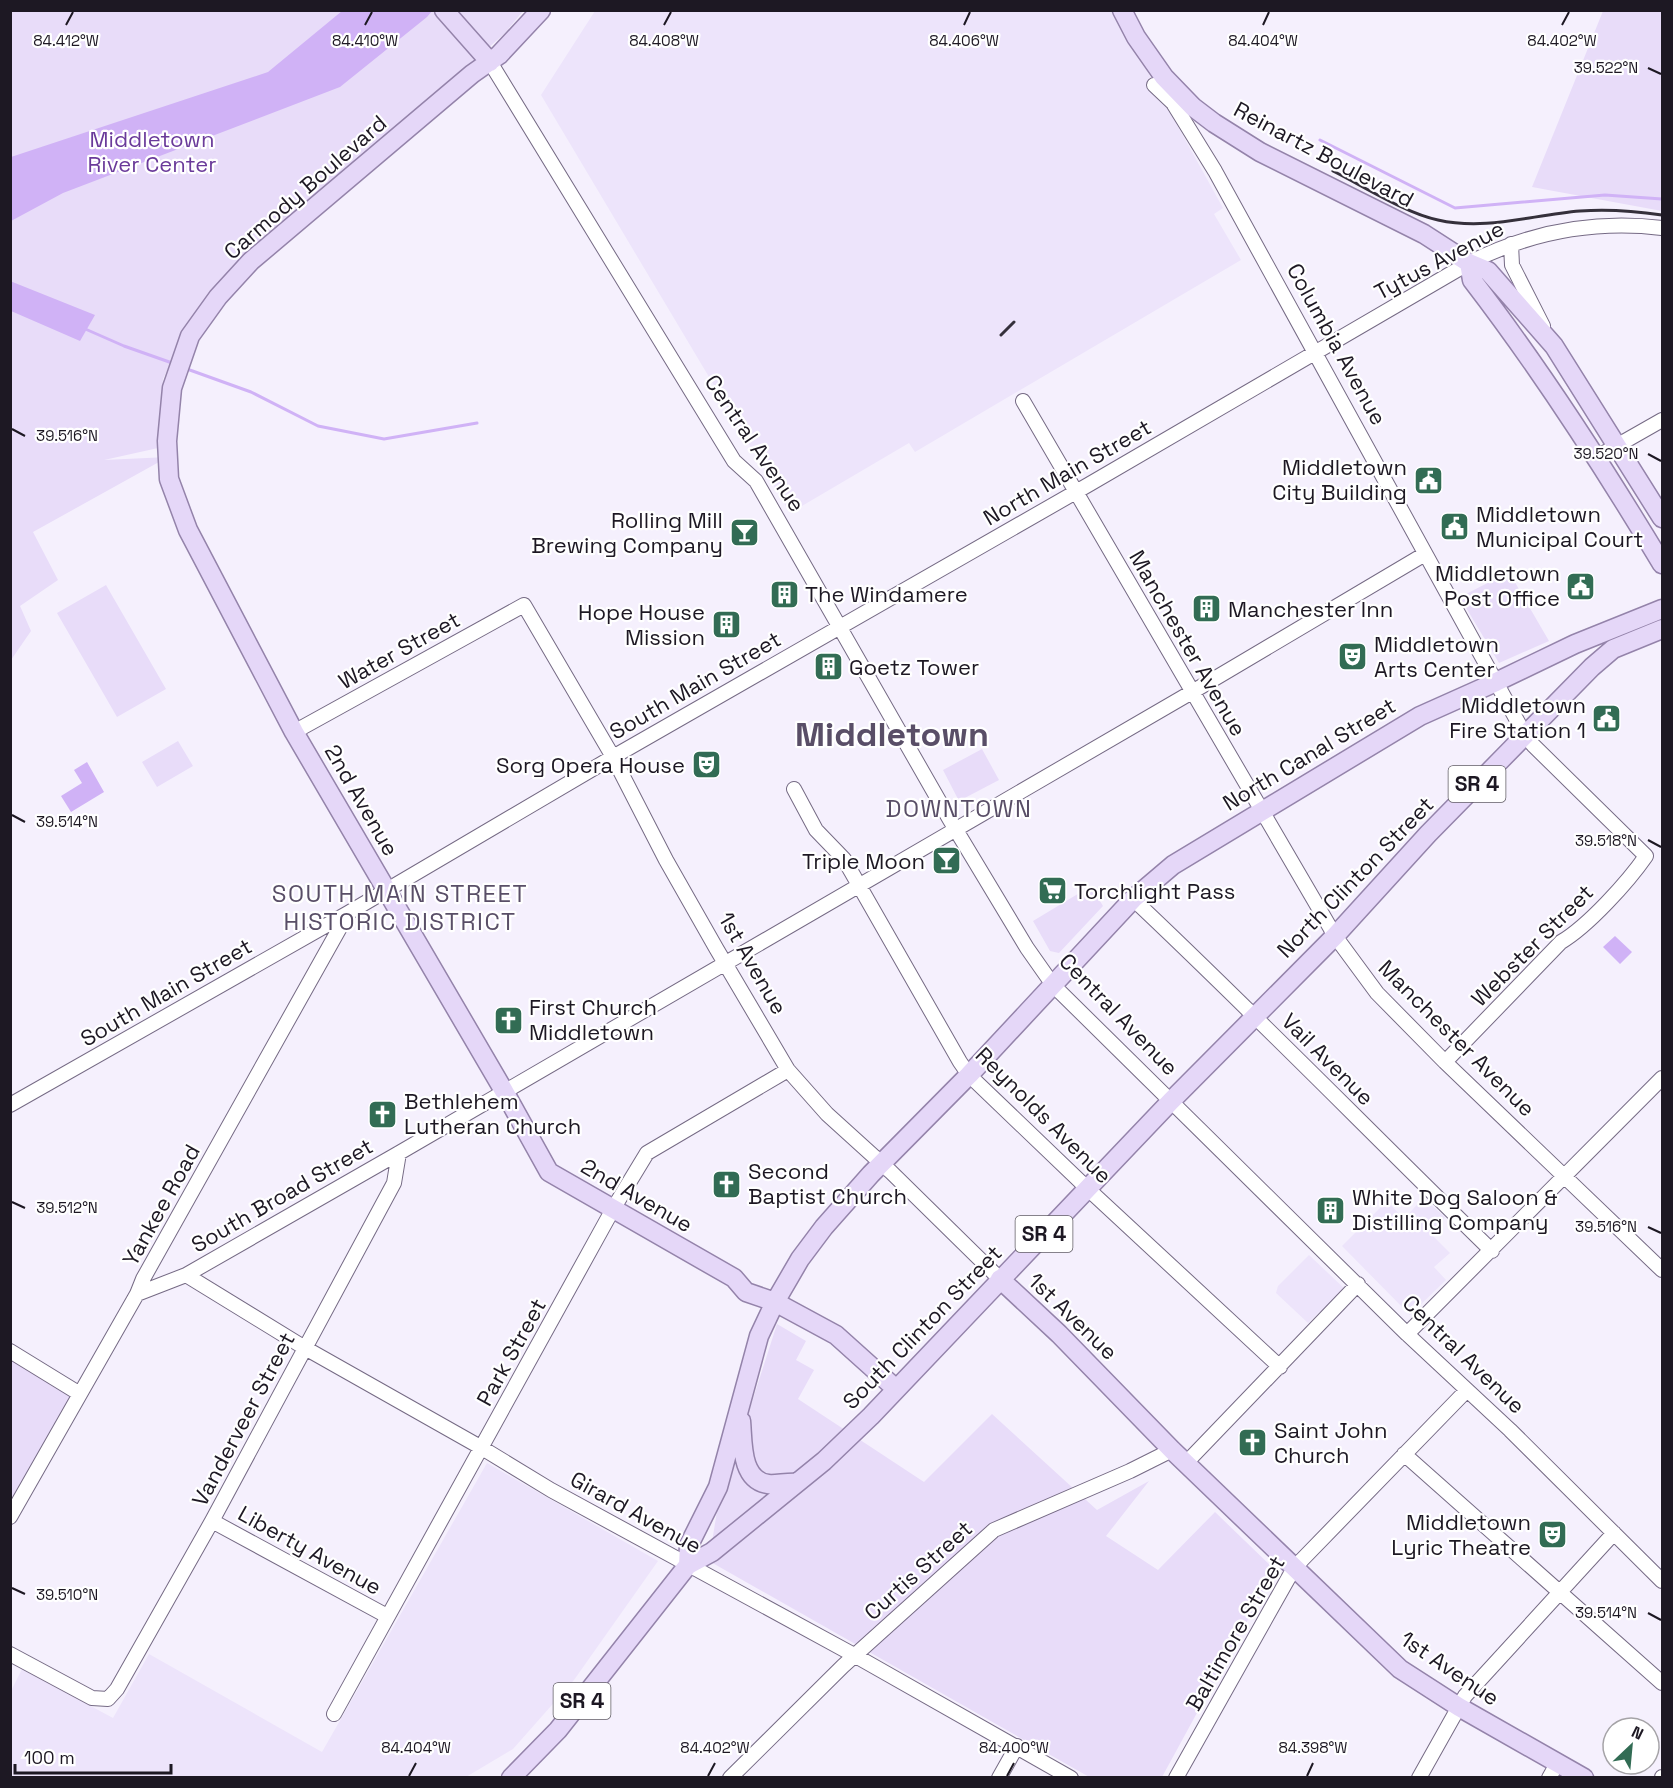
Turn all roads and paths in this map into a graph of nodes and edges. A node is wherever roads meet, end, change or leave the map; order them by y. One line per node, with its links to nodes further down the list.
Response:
1 (541, 10): 4 (main road, Carmody Boulevard)
2 (1122, 10): 5 (main road, Columbia Avenue)
3 (449, 16): 4 (main road, Central Avenue)
4 (490, 62): 13 (main road, Carmody Boulevard); 22 (street, Central Avenue)
5 (1159, 81): 8 (main road, Reinartz Boulevard); 10 (street, Columbia Avenue)
6 (1662, 228): 7 (street, Tytus Avenue)
7 (1510, 244): 8 (street, Tytus Avenue); 9 (street)
8 (1469, 263): 9 (main road, Reinartz Boulevard); 10 (street, Tytus Avenue); 15 (main road)
9 (1554, 346): 14 (main road, Reinartz Boulevard)
10 (1315, 353): 16 (street, North Main Street); 18 (street, Columbia Avenue)
11 (1023, 402): 16 (street, Manchester Avenue)
12 (1662, 420): 14 (street)
13 (167, 441): 26 (main road, 2nd Avenue)
14 (1618, 446): 15 (street); 17 (main road, Reinartz Boulevard)
15 (1597, 457): 19 (main road)
16 (1075, 492): 22 (street, North Main Street); 25 (street, Manchester Avenue)
17 (1662, 518)
18 (1425, 554): 24 (street, Columbia Avenue); 25 (street, South Broad Street)
19 (1662, 564)
20 (524, 605): 26 (street, Water Street); 28 (street, 1st Avenue)
21 (1662, 609): 24 (main road, North Canal Street / SR 4)
22 (840, 627): 28 (street, South Main Street); 31 (street, Central Avenue)
23 (1662, 629): 27 (main road, North Clinton Street / SR 4)
24 (1496, 682): 27 (street, Columbia Avenue); 30 (main road, North Canal Street / SR 4)
25 (1192, 692): 30 (street, Manchester Avenue); 31 (street, South Broad Street)
26 (294, 732): 34 (main road, 2nd Avenue)
27 (1525, 735): 32 (street, Columbia Avenue); 37 (main road, North Clinton Street / SR 4)
28 (613, 757): 34 (street, South Main Street); 38 (street, 1st Avenue)
29 (794, 789): 33 (street, Reynolds Avenue)
30 (1262, 811): 35 (main road, North Canal Street / SR 4); 37 (street, Manchester Avenue)
31 (955, 828): 33 (street, South Broad Street); 39 (street, Central Avenue)
32 (1646, 856): 41 (street, Webster Street)
33 (858, 885): 38 (street, South Broad Street); 43 (street, Reynolds Avenue)
34 (387, 890): 36 (street, South Main Street); 45 (main road, 2nd Avenue)
35 (1133, 899): 39 (main road, North Canal Street / SR 4); 40 (street, Vail Avenue)
36 (348, 914): 47 (street, South Main Street); 58 (street, Yankee Road)
37 (1335, 936): 40 (main road, North Clinton Street / SR 4); 41 (street, Manchester Avenue)
38 (724, 963): 42 (street, 1st Avenue); 45 (street, South Broad Street)
39 (1053, 985): 43 (main road, SR 4); 46 (street, Central Avenue)
40 (1255, 1015): 46 (main road, North Clinton Street / SR 4); 53 (street, Vail Avenue)
41 (1445, 1062): 50 (street, Manchester Avenue)
42 (788, 1070): 49 (street, 1st Avenue); 52 (street, Park Street)
43 (969, 1075): 49 (main road, SR 4); 51 (street, Reynolds Avenue)
44 (1662, 1078): 50 (street)
45 (504, 1091): 48 (street, South Broad Street); 52 (main road, 2nd Avenue)
46 (1171, 1101): 51 (main road, South Clinton Street / SR 4); 57 (street, Central Avenue)
47 (10, 1105)
48 (399, 1153): 55 (street, South Broad Street); 61 (street, Vanderveer Street)
49 (882, 1164): 56 (street, 1st Avenue); 59 (main road, SR 4)
50 (1565, 1176): 53 (street); 54 (street, Manchester Avenue)
51 (1088, 1189): 56 (main road, South Clinton Street / SR 4); 63 (street, Reynolds Avenue)
52 (614, 1209): 59 (main road, 2nd Avenue); 68 (street, Park Street)
53 (1492, 1251): 60 (street)
54 (1662, 1270)
55 (186, 1275): 58 (street, South Broad Street); 61 (street, Girard Avenue)
56 (1000, 1279): 64 (main road, South Clinton Street / SR 4); 69 (main road, 1st Avenue)
57 (1358, 1284): 60 (street, Central Avenue); 63 (street)
58 (137, 1294): 66 (street, Yankee Road)
59 (775, 1302): 64 (main road, 2nd Avenue); 67 (main road, SR 4)
60 (1407, 1334): 65 (street, Central Avenue)
61 (305, 1348): 68 (street, Girard Avenue); 74 (street, Vanderveer Street)
62 (10, 1351): 66 (street)
63 (1280, 1367): 71 (street)
64 (895, 1388): 72 (main road, South Clinton Street / SR 4)
65 (1467, 1390): 70 (street, Baltimore Street); 75 (street, Central Avenue)
66 (80, 1394): 73 (street, Yankee Road)
67 (740, 1406): 72 (main road); 76 (main road, SR 4)
68 (482, 1448): 76 (street, Girard Avenue); 80 (street, Park Street)
69 (1172, 1450): 71 (main road, 1st Avenue); 82 (street, Curtis Street)
70 (1404, 1454): 77 (street, Baltimore Street); 79 (street)
71 (1186, 1463): 77 (main road, 1st Avenue)
72 (797, 1483): 76 (main road, South Clinton Street / SR 4)
73 (10, 1517)
74 (212, 1521): 80 (street, Liberty Avenue); 81 (street, Vanderveer Street)
75 (1614, 1533): 78 (street, Central Avenue); 79 (street)
76 (688, 1564): 82 (street, Girard Avenue); 88 (main road, SR 4)
77 (1294, 1568): 84 (main road, 1st Avenue); 92 (street, Baltimore Street)
78 (1661, 1575)
79 (1561, 1592): 83 (street); 84 (street)
80 (387, 1617): 85 (street, Park Street)
81 (10, 1654)
82 (854, 1655): 86 (street, Girard Avenue); 89 (street, Curtis Street)
83 (1662, 1683)
84 (1460, 1707): 87 (main road, 1st Avenue); 93 (street)
85 (334, 1714)
86 (1017, 1746): 90 (street); 91 (street, Girard Avenue)
87 (1554, 1770): 94 (main road, 1st Avenue)
88 (511, 1778)
89 (730, 1778)
90 (999, 1778)
91 (1071, 1778)
92 (1176, 1778)
93 (1419, 1778)
94 (1584, 1778)

